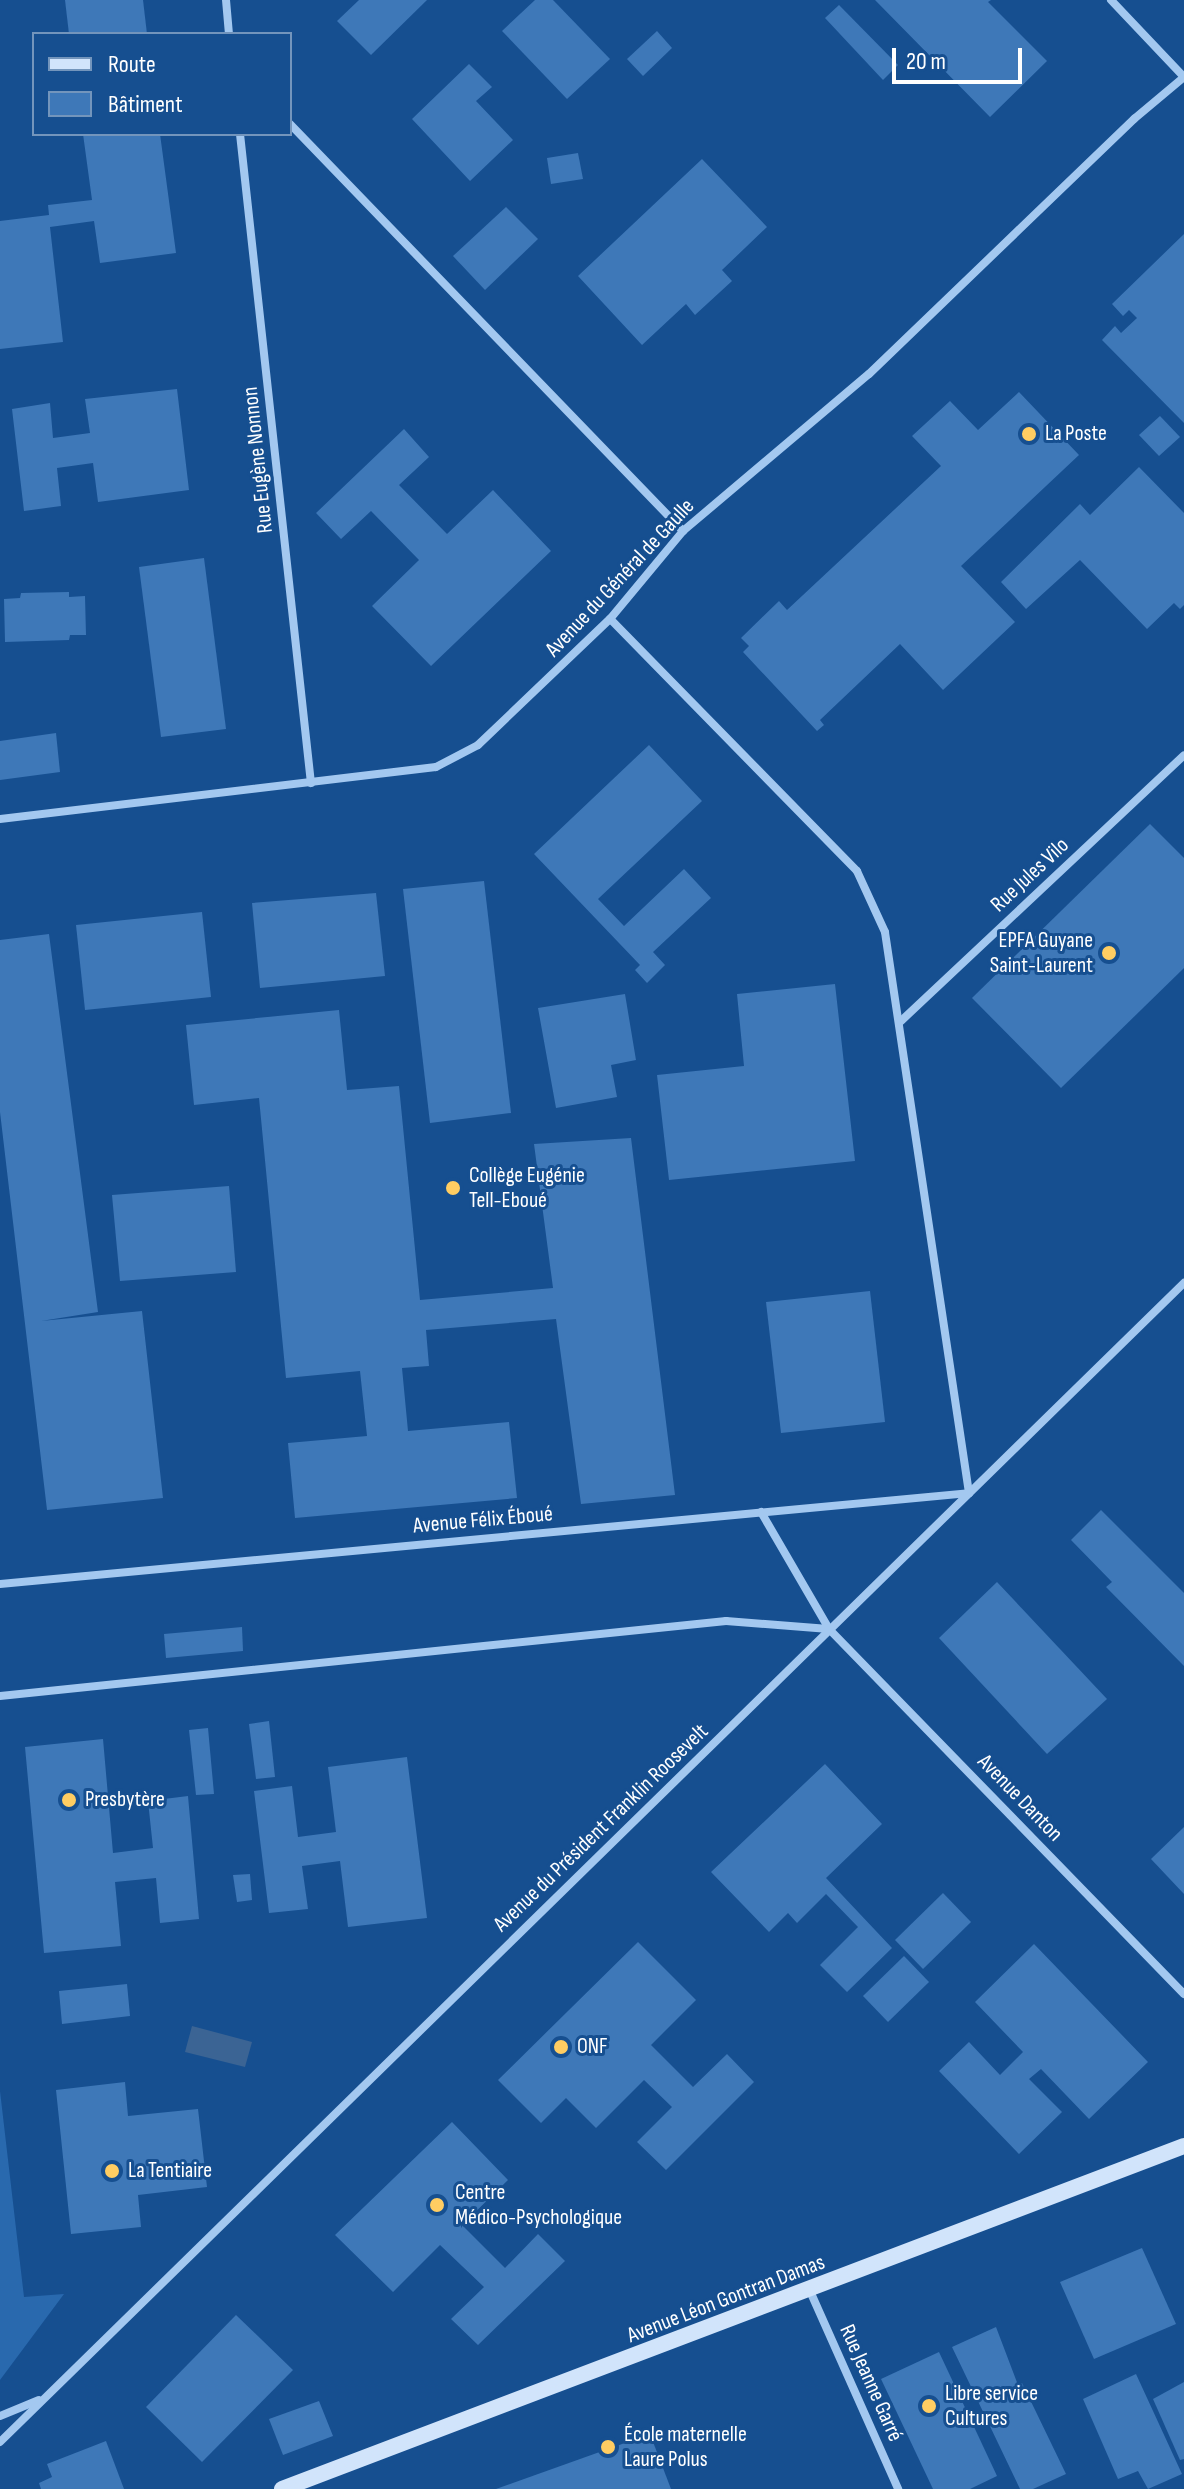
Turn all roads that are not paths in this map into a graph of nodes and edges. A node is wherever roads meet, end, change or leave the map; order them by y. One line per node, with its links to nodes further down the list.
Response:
1 (1111, 0): 4 (street)
2 (227, 1): 3 (street)
3 (229, 32)
4 (1184, 77): 7 (street, Avenue du Général de Gaulle)
5 (292, 126): 7 (street)
6 (240, 136): 10 (street, Rue Eugène Nonnon)
7 (683, 531): 8 (street, Avenue du Général de Gaulle)
8 (610, 619): 10 (street, Avenue du Général de Gaulle); 12 (street)
9 (1184, 755): 12 (street, Rue Jules Vilo)
10 (311, 783): 11 (street, Avenue du Général de Gaulle)
11 (0, 819)
12 (901, 1021): 14 (street)
13 (1184, 1283): 14 (street, Avenue du Président Franklin Roosevelt)
14 (969, 1493): 15 (street, Avenue Félix Éboué); 17 (street, Avenue du Président Franklin Roosevelt)
15 (761, 1512): 16 (street, Avenue Félix Éboué); 17 (street, Avenue Danton)
16 (0, 1584)
17 (829, 1629): 18 (street); 19 (street, Avenue Danton); 22 (street, Avenue du Président Franklin Roosevelt)
18 (0, 1696)
19 (1184, 1994)
20 (1184, 2146): 21 (street, Avenue Léon Gontran Damas)
21 (810, 2291): 25 (street, Avenue Léon Gontran Damas); 26 (street, Rue Jeanne Garré)
22 (43, 2399): 23 (street, Avenue du Président Franklin Roosevelt); 24 (street, Avenue du Président Franklin Roosevelt)
23 (0, 2416)
24 (0, 2442)
25 (282, 2489)
26 (898, 2489)

